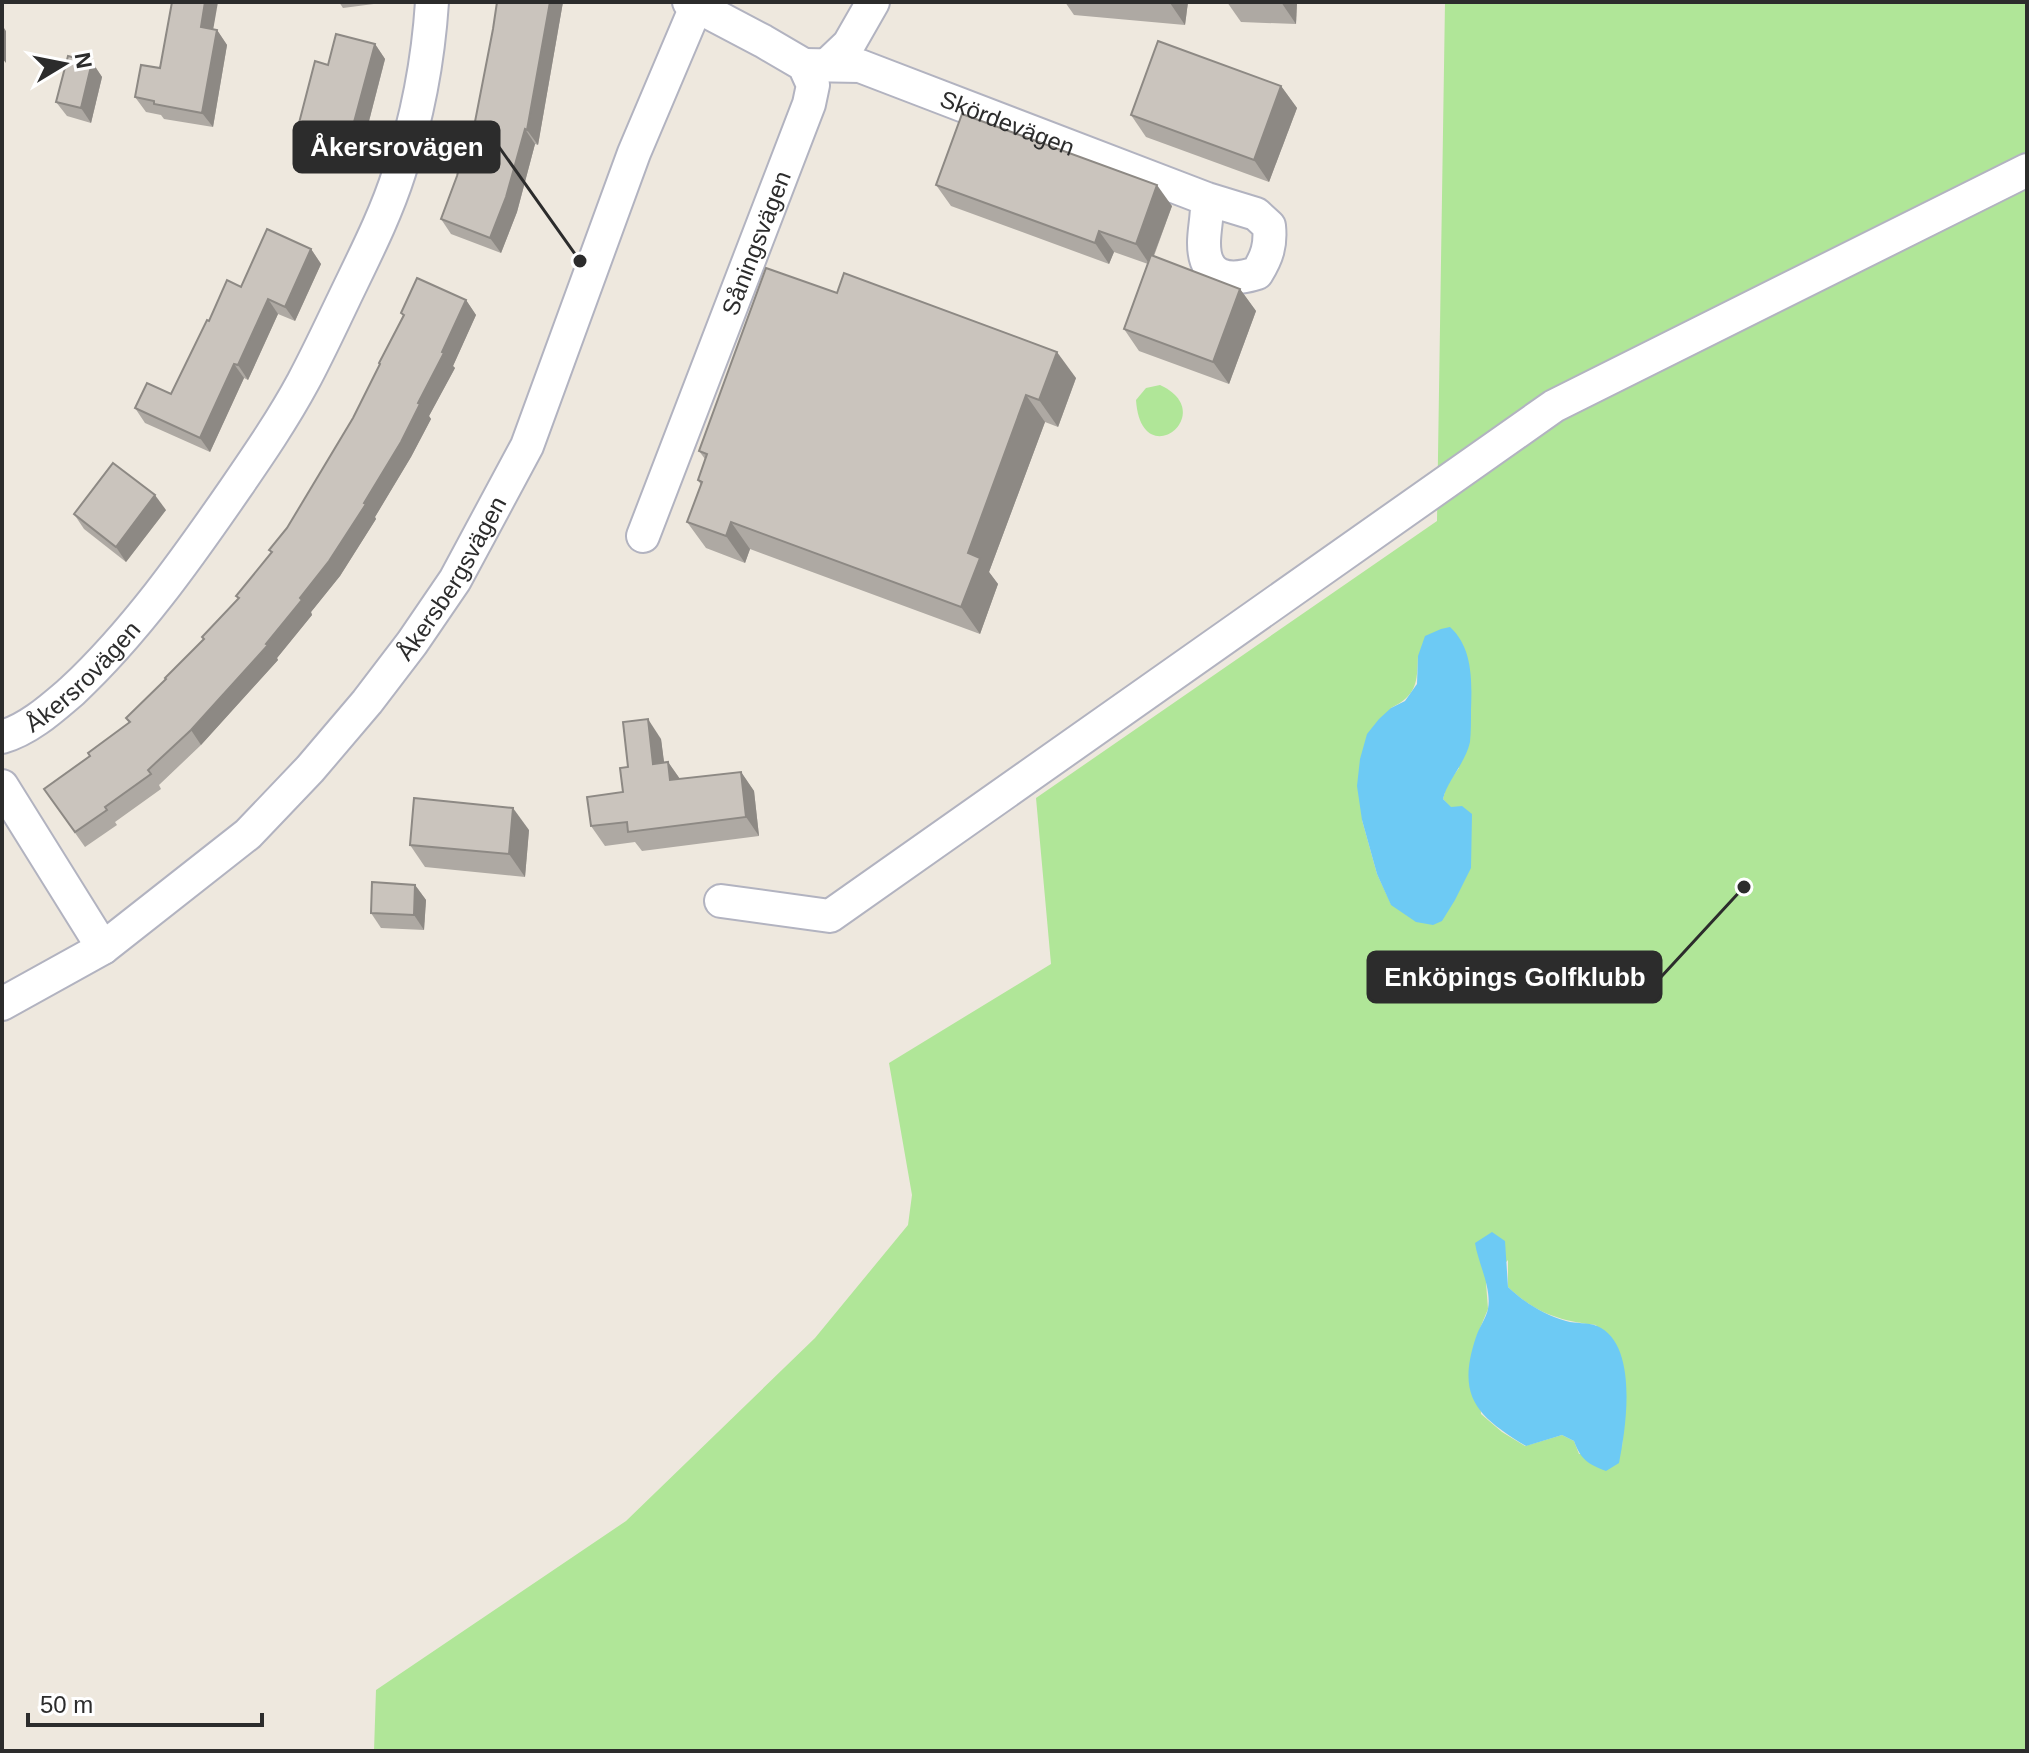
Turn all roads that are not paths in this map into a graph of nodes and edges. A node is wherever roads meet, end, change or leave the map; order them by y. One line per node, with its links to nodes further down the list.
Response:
1 (432, 2): 8 (street, Åkersrovägen)
2 (873, 2): 4 (street)
3 (694, 3): 4 (street); 11 (street, Åkersbergsvägen)
4 (816, 65): 6 (street, Skördevägen); 7 (street, Såningsvägen)
5 (2027, 170): 10 (street)
6 (1207, 199)
7 (643, 536)
8 (2, 737)
9 (2, 786): 11 (street)
10 (721, 901)
11 (103, 948): 12 (street, Åkersbergsvägen)
12 (2, 1004)

